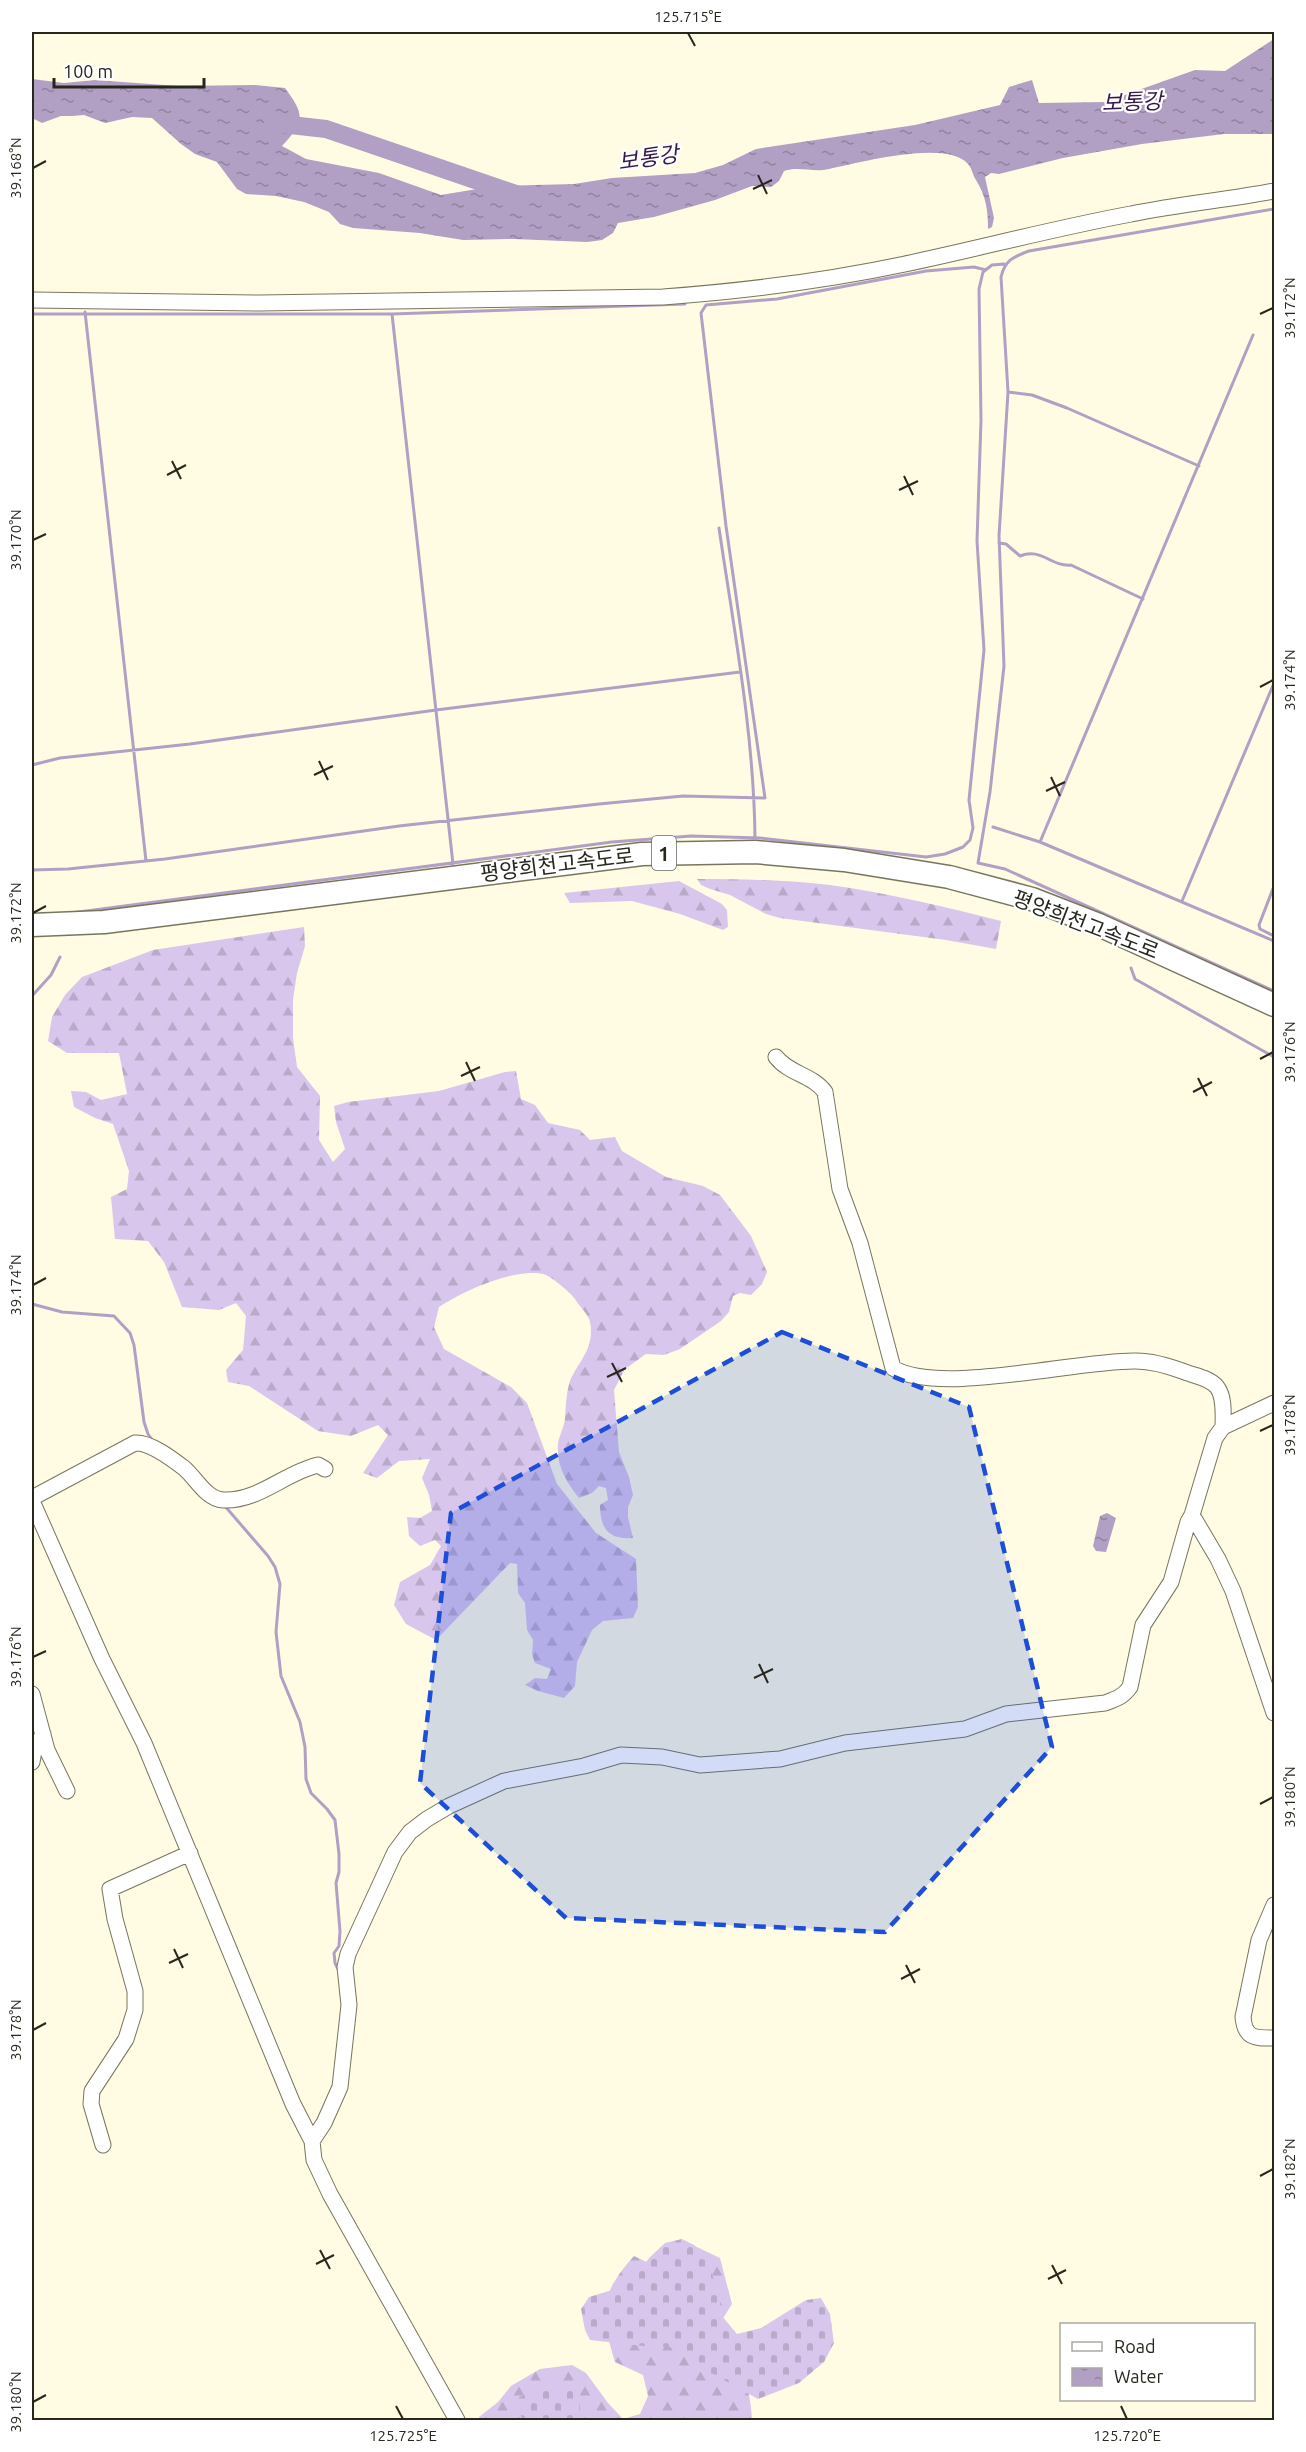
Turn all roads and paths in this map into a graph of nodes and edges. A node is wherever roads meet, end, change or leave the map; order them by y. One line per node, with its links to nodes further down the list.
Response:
1 (1275, 191): 2 (street)
2 (32, 300)
3 (32, 925): 5 (highway, 평양희천고속도로 / 1)
4 (32, 935): 6 (highway, 평양희천고속도로 / 1)
5 (1275, 1005)
6 (1275, 1015)
7 (776, 1057): 9 (street)
8 (1275, 1403): 9 (street)
9 (1223, 1427): 12 (street)
10 (325, 1469): 11 (street)
11 (32, 1499): 18 (street)
12 (1192, 1515): 14 (street); 21 (street)
13 (32, 1694): 15 (street)
14 (1275, 1713)
15 (43, 1734): 16 (street); 17 (street)
16 (32, 1762)
17 (67, 1791)
18 (190, 1853): 21 (street); 22 (street)
19 (1275, 1905): 20 (street)
20 (1275, 2038)
21 (312, 2141): 23 (street)
22 (103, 2145)
23 (458, 2421)

